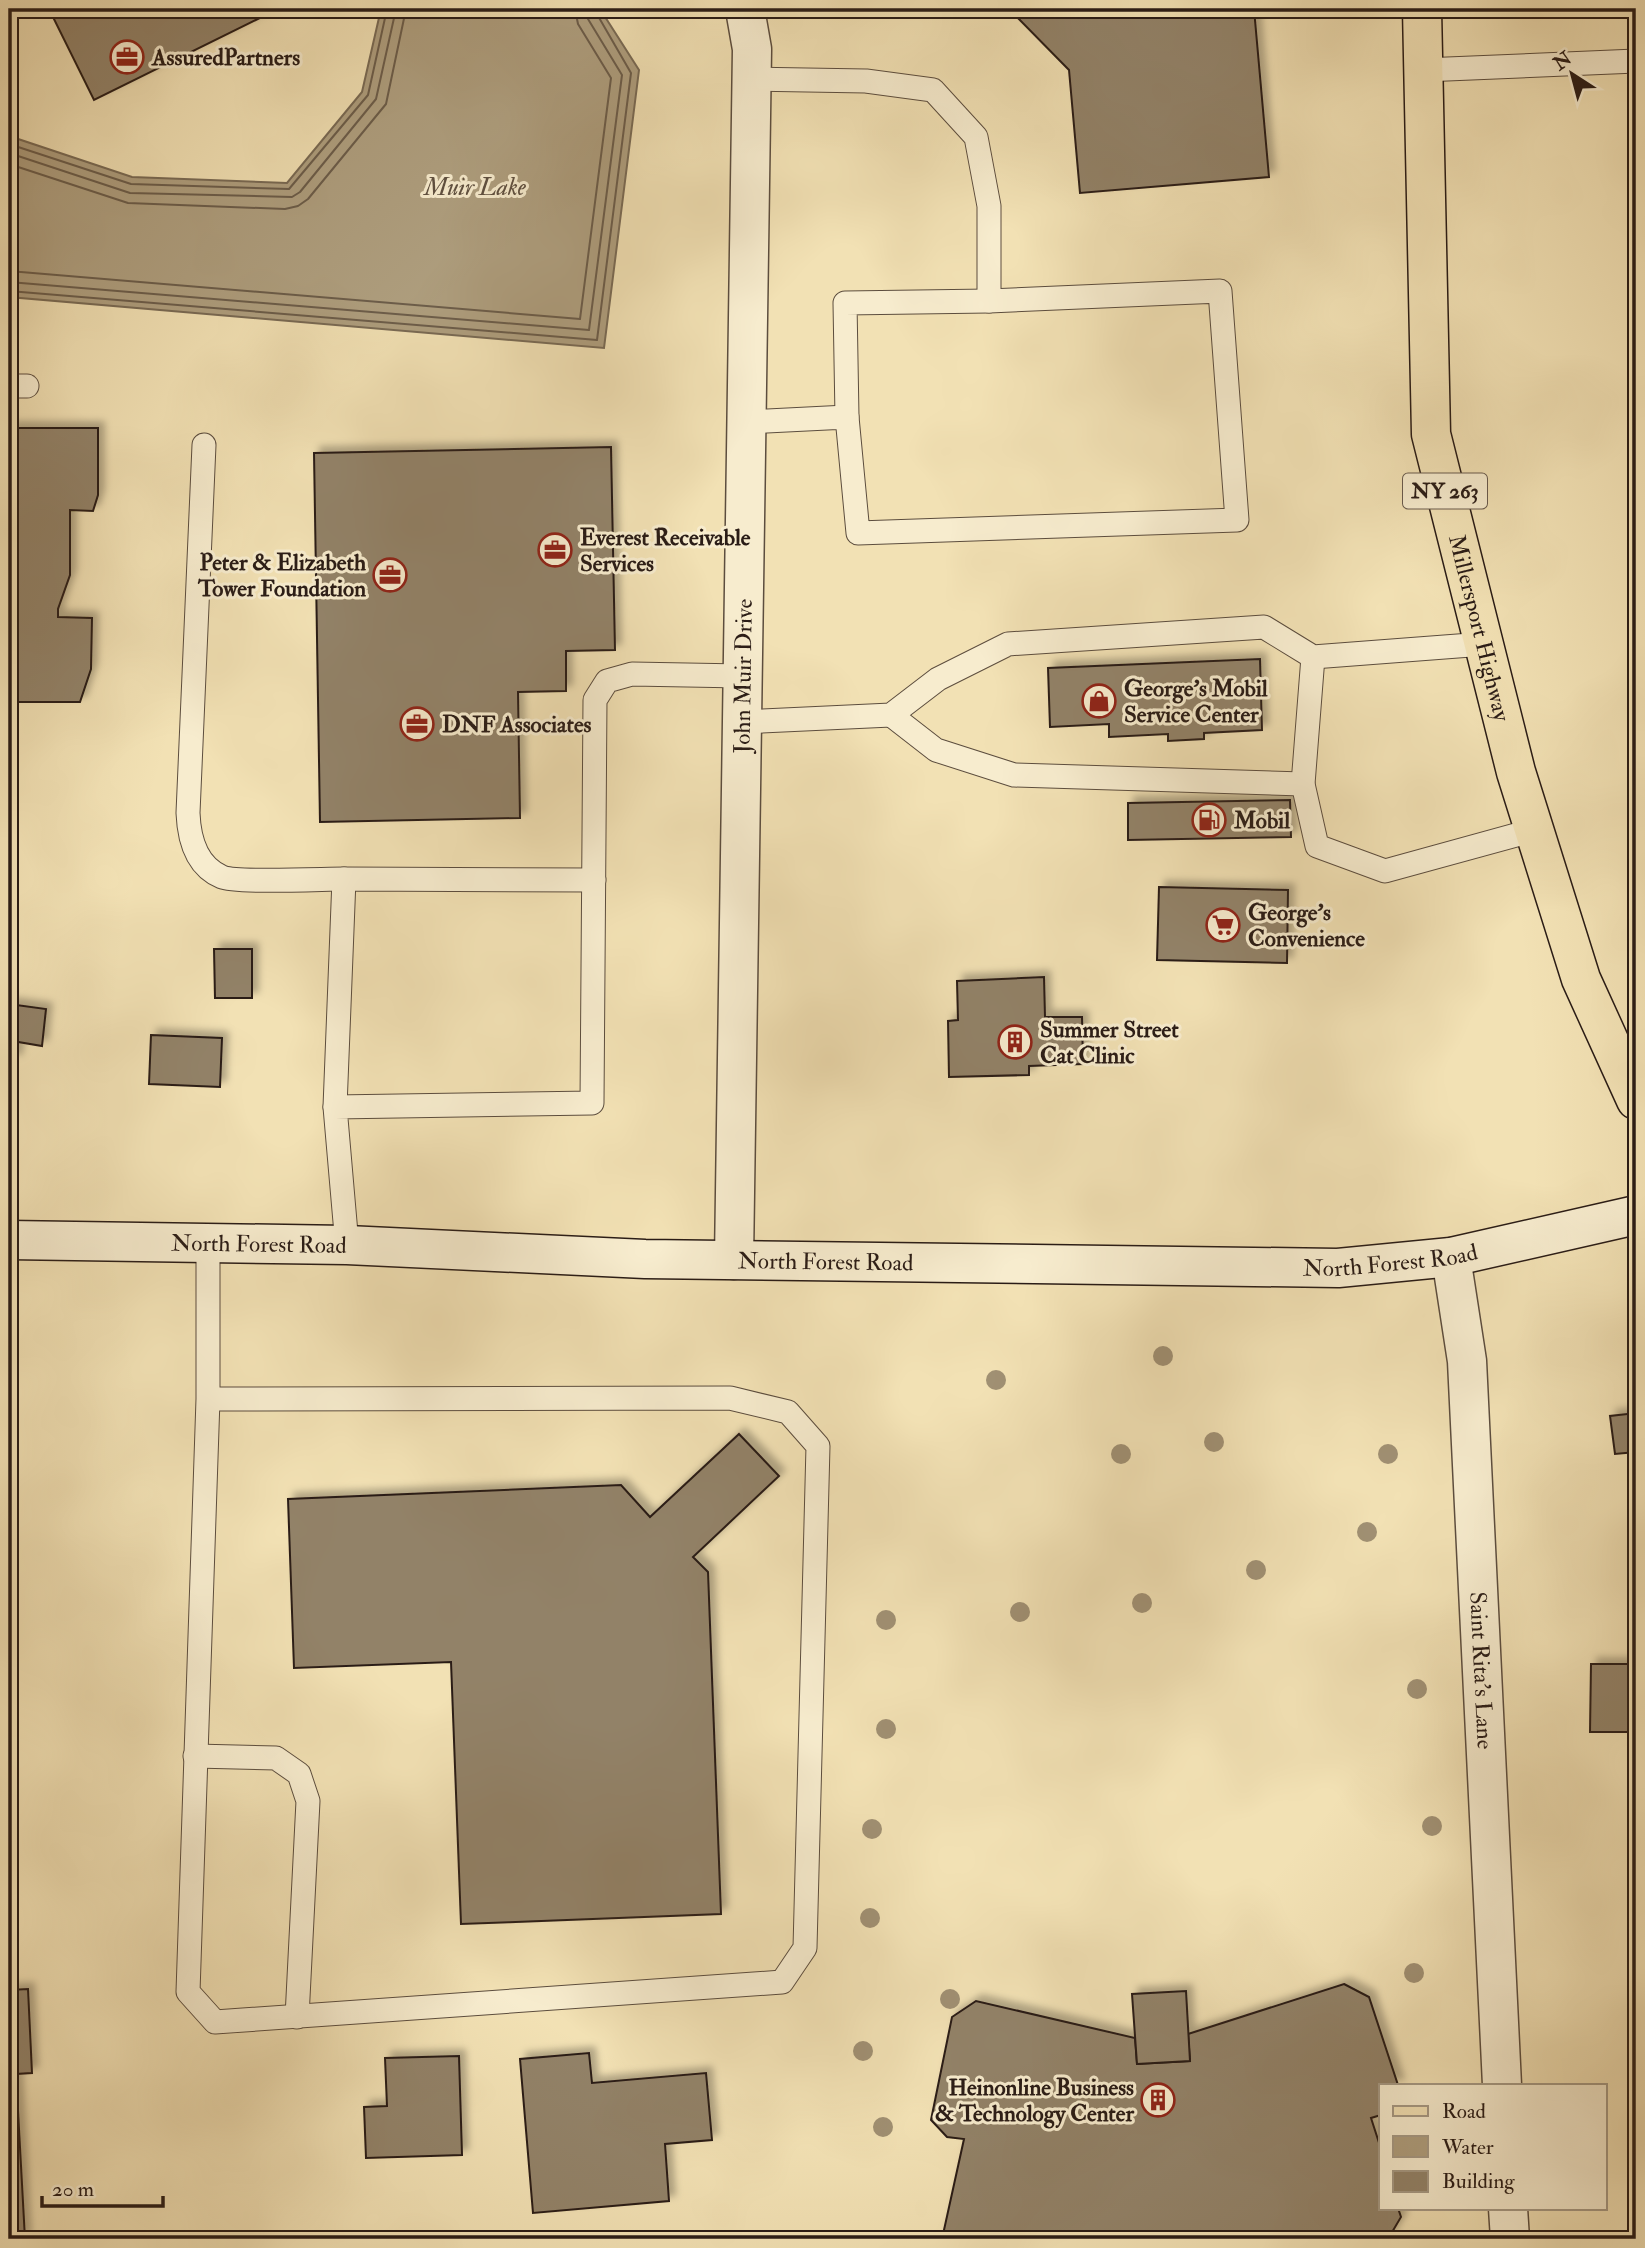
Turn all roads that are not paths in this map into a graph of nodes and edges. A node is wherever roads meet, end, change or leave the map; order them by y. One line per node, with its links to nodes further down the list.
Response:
1 (745, 9): 5 (street, John Muir Drive)
2 (1422, 9): 4 (main road, Millersport Highway / NY 263)
3 (1636, 61): 4 (lane)
4 (1423, 70): 10 (main road, Millersport Highway / NY 263)
5 (751, 79): 6 (lane); 8 (street, John Muir Drive)
6 (989, 301): 7 (lane); 7 (lane)
7 (847, 417): 8 (lane)
8 (746, 422): 12 (street, John Muir Drive)
9 (204, 445): 17 (lane)
10 (1484, 644): 11 (lane); 16 (main road, Millersport Highway / NY 263)
11 (1313, 657): 13 (lane); 15 (lane)
12 (742, 676): 14 (street, John Muir Drive); 18 (lane)
13 (891, 715): 14 (lane); 15 (lane)
14 (741, 723): 26 (street, John Muir Drive)
15 (1303, 783): 16 (lane)
16 (1534, 830): 19 (main road, Millersport Highway / NY 263)
17 (344, 879): 18 (lane); 20 (lane)
18 (594, 880): 20 (lane)
19 (1636, 1100)
20 (335, 1107): 24 (lane)
21 (1636, 1215): 25 (street, North Forest Road)
22 (9, 1240): 23 (street, North Forest Road)
23 (208, 1242): 24 (street, North Forest Road); 27 (lane)
24 (347, 1245): 26 (street, North Forest Road)
25 (1451, 1257): 26 (street, North Forest Road); 30 (street, Saint Rita's Lane)
26 (734, 1260)
27 (208, 1399): 28 (lane); 29 (lane)
28 (195, 1756): 29 (lane); 29 (lane)
29 (297, 2017)
30 (1502, 2084)
31 (1508, 2210): 32 (street)
32 (1510, 2239)

